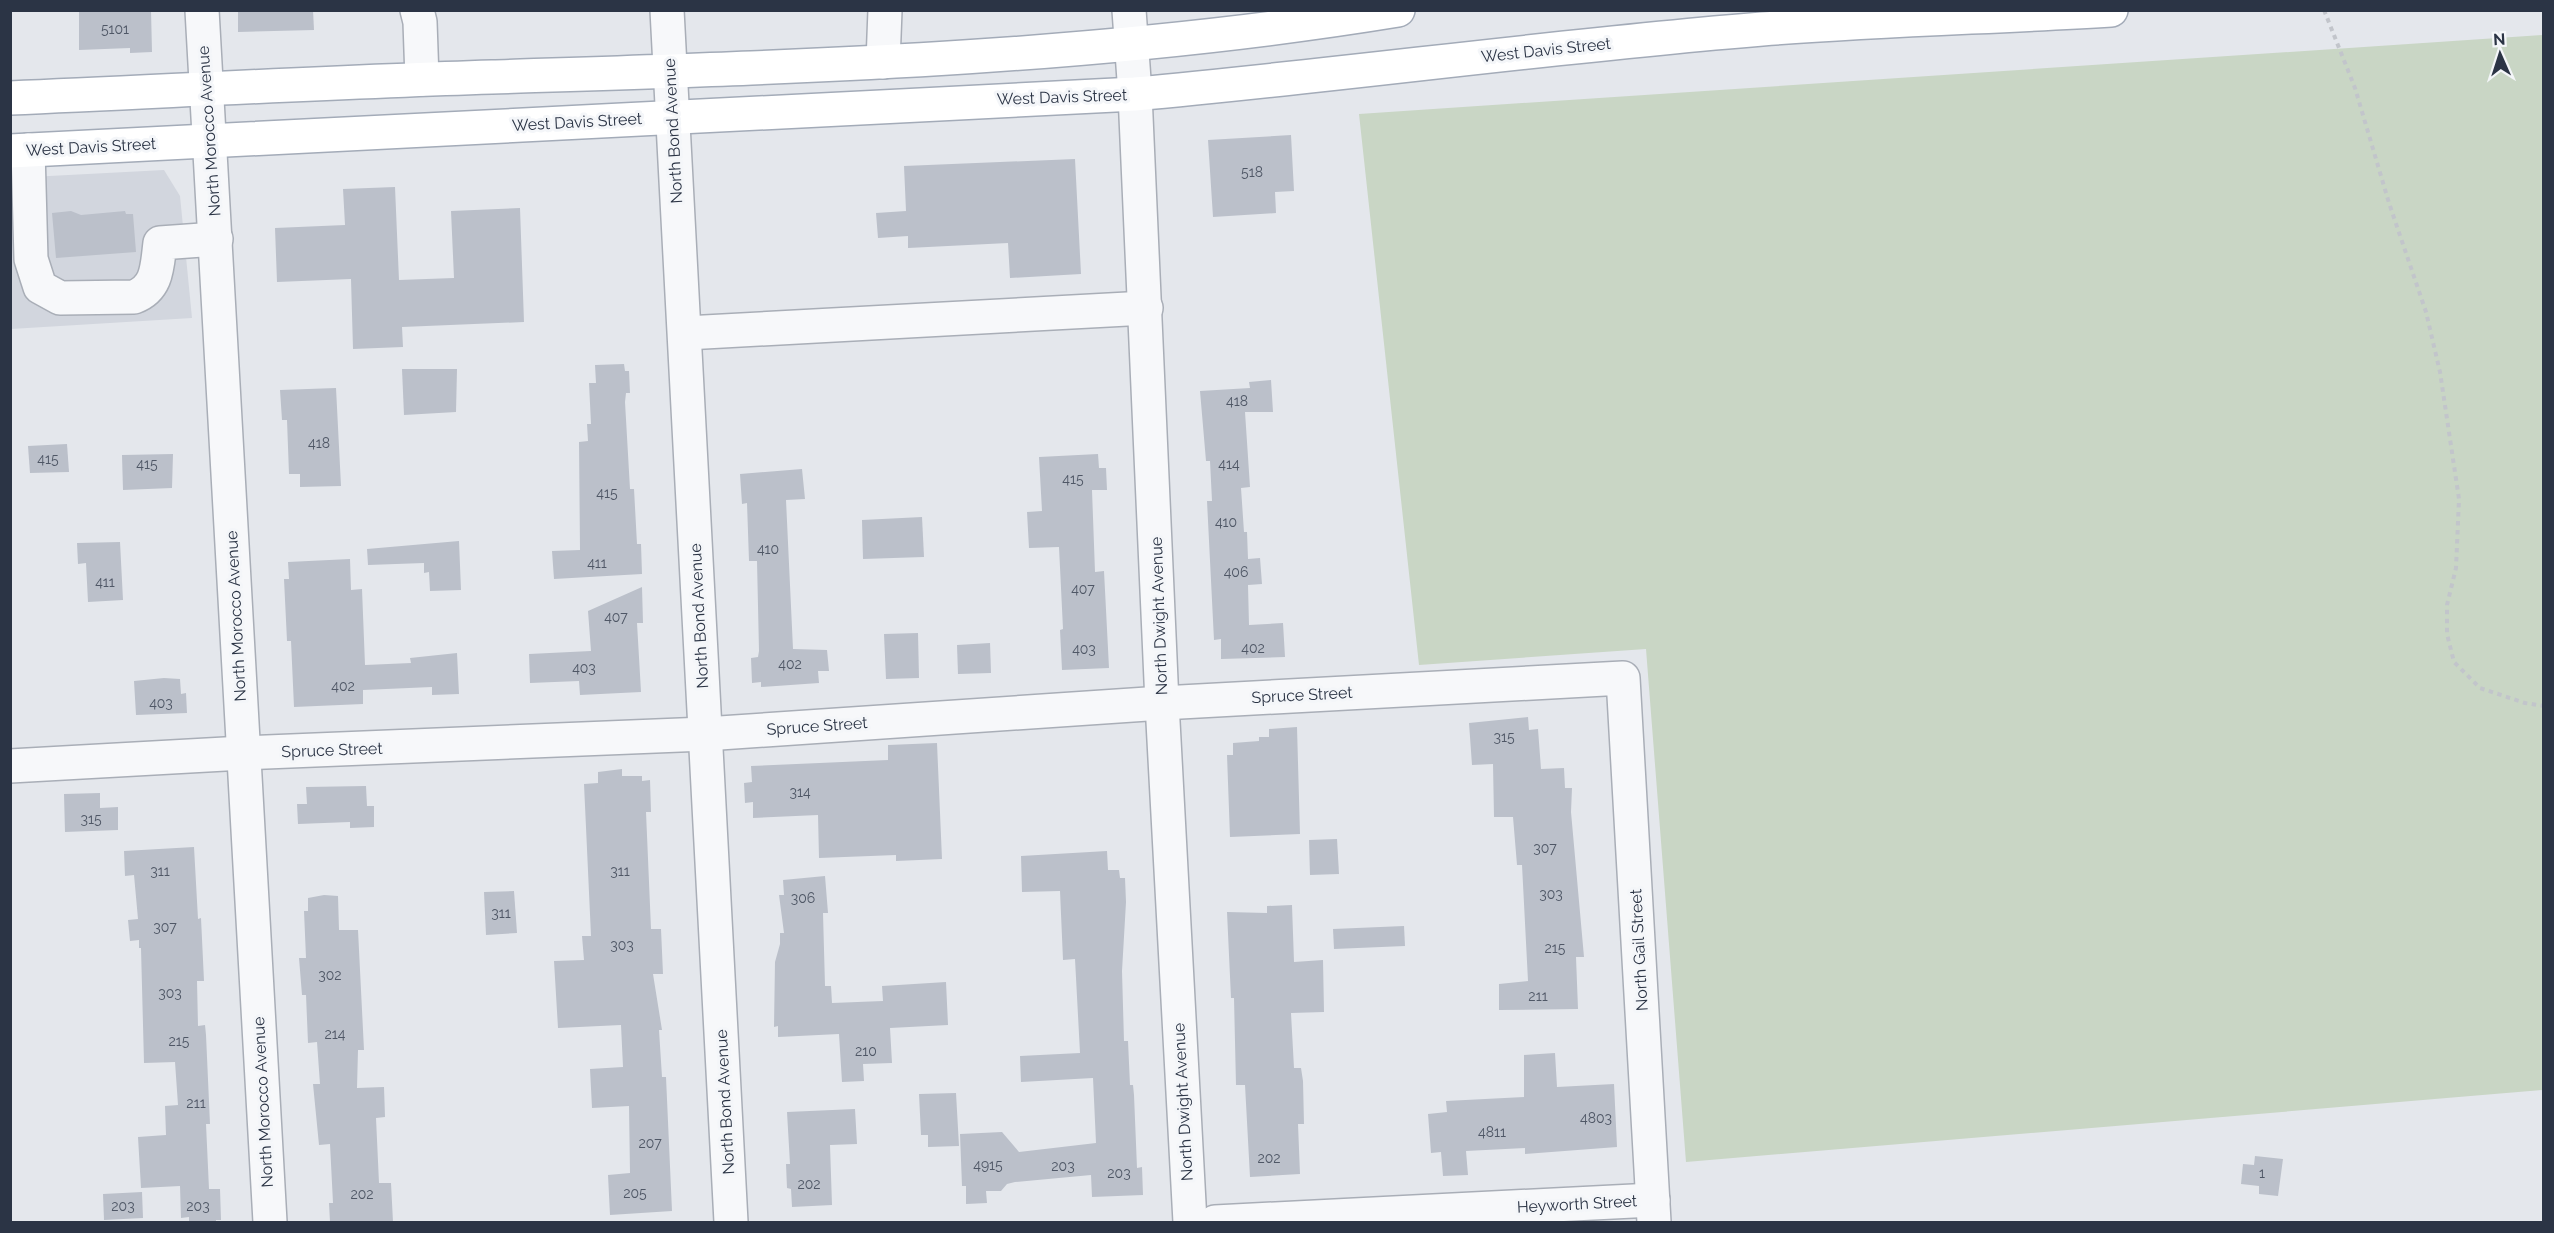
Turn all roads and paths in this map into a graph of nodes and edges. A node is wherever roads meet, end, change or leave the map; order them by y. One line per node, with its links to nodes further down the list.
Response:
1 (201, 10): 13 (street, North Morocco Avenue)
2 (417, 10): 12 (street)
3 (667, 10): 11 (street, North Bond Avenue)
4 (885, 10): 10 (street)
5 (1129, 10): 9 (street, North Dwight Avenue)
6 (1398, 10): 9 (main road)
7 (2111, 10): 14 (main road, West Davis Street)
8 (2324, 10): 24 (path)
9 (1131, 45): 10 (main road); 14 (street, North Dwight Avenue)
10 (884, 62): 11 (main road)
11 (669, 71): 12 (main road); 16 (street, North Bond Avenue)
12 (422, 79): 13 (main road)
13 (206, 88): 15 (main road); 17 (street, North Morocco Avenue)
14 (1135, 94): 16 (main road, West Davis Street); 20 (street, North Dwight Avenue)
15 (10, 98)
16 (672, 117): 17 (main road, West Davis Street); 21 (street, North Bond Avenue)
17 (209, 140): 18 (main road, West Davis Street); 19 (street, North Morocco Avenue)
18 (19, 151): 19 (street)
19 (216, 239): 26 (street, North Morocco Avenue)
20 (1146, 308): 21 (street); 23 (street, North Dwight Avenue)
21 (686, 333): 25 (street, North Bond Avenue)
22 (1623, 678): 23 (street, Spruce Street); 28 (street, North Gail Street)
23 (1162, 702): 25 (street, Spruce Street); 31 (street, North Dwight Avenue)
24 (2544, 706)
25 (705, 734): 26 (street, Spruce Street); 30 (street, North Bond Avenue)
26 (243, 753): 27 (street, Spruce Street); 29 (street, North Morocco Avenue)
27 (10, 766)
28 (1653, 1211): 32 (street, Heyworth Street)
29 (270, 1222)
30 (731, 1222)
31 (1190, 1222)
32 (1215, 1222)

